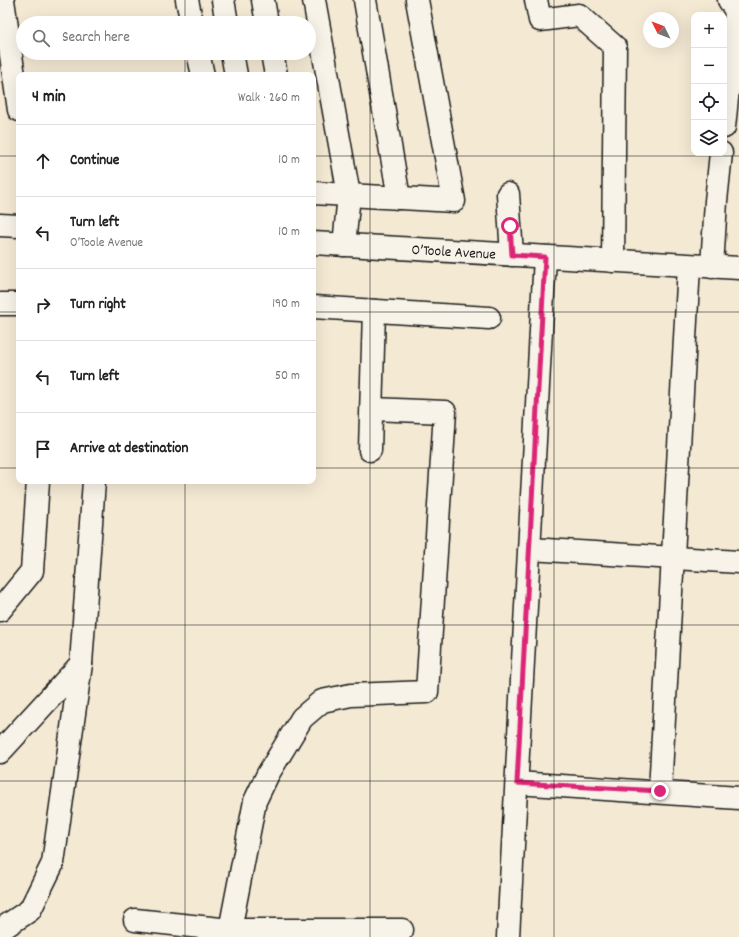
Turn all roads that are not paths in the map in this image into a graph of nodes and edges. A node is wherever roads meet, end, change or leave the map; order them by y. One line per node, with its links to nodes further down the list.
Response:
1 (3, 0): 19 (street)
2 (187, 0): 10 (street)
3 (223, 0): 11 (street)
4 (263, 0): 12 (street)
5 (314, 0): 24 (street)
6 (365, 0): 25 (street)
7 (417, 0): 25 (street)
8 (536, 0): 32 (street)
9 (729, 0): 20 (street)
10 (190, 16)
11 (226, 16)
12 (266, 16)
13 (200, 60): 16 (street)
14 (233, 60): 17 (street)
15 (273, 60): 18 (street)
16 (202, 72)
17 (235, 72)
18 (275, 72)
19 (16, 89)
20 (725, 120)
21 (721, 156): 34 (street)
22 (316, 193): 24 (street)
23 (508, 194): 30 (street)
24 (349, 195): 25 (street); 29 (street)
25 (399, 198)
26 (0, 225): 27 (street)
27 (16, 226)
28 (316, 243): 29 (street, O’Toole Avenue)
29 (344, 245): 30 (street, O’Toole Avenue)
30 (512, 255): 31 (street, O’Toole Avenue)
31 (545, 257): 32 (street, O’Toole Avenue); 45 (street)
32 (613, 261): 33 (street, O’Toole Avenue)
33 (688, 266): 34 (street, O’Toole Avenue); 46 (street)
34 (712, 267): 35 (street, O’Toole Avenue)
35 (739, 268)
36 (0, 304): 37 (street)
37 (16, 304)
38 (316, 308): 39 (street)
39 (374, 311): 40 (street); 41 (street)
40 (489, 318)
41 (372, 409): 42 (street); 56 (street)
42 (370, 450)
43 (38, 484): 48 (street)
44 (94, 484): 49 (street)
45 (530, 549): 46 (street); 51 (street)
46 (673, 557): 47 (street); 52 (street)
47 (739, 562)
48 (0, 610)
49 (81, 664): 50 (street); 55 (street)
50 (0, 752)
51 (517, 783): 52 (street); 58 (street)
52 (660, 791): 53 (street)
53 (739, 798)
54 (135, 920): 56 (street)
55 (0, 930)
56 (230, 930): 57 (street)
57 (402, 930)
58 (508, 937)

